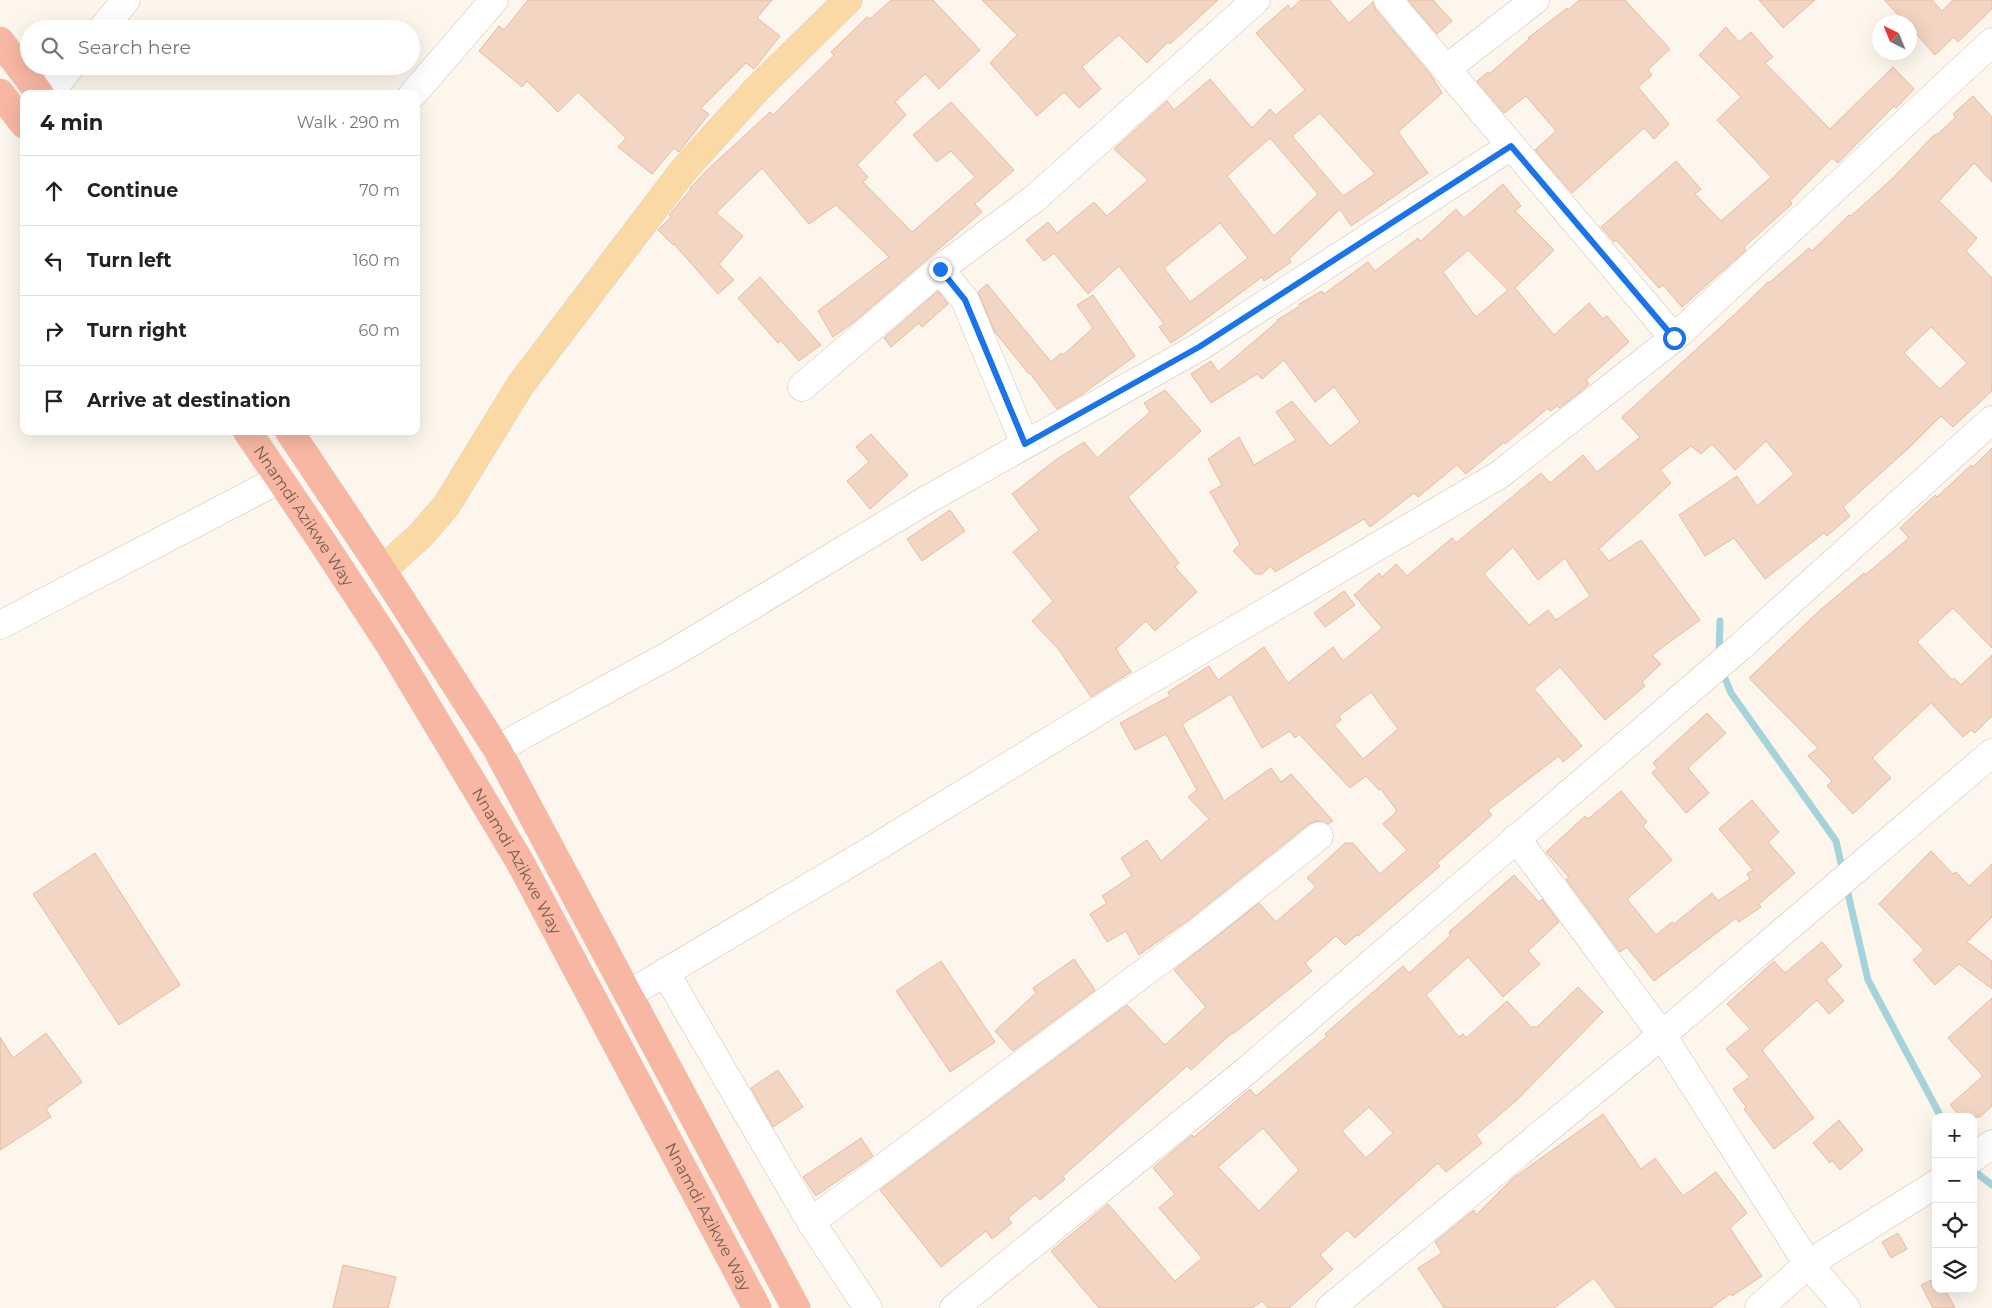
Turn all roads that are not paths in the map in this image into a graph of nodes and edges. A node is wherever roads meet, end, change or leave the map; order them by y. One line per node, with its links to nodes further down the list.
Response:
1 (126, 0): 7 (street)
2 (494, 0): 16 (street)
3 (848, 0): 28 (main road)
4 (1256, 0): 20 (street)
5 (1388, 0): 11 (street)
6 (1535, 0): 11 (street)
7 (109, 20)
8 (0, 41): 10 (highway)
9 (1992, 42): 21 (street)
10 (20, 68)
11 (1446, 69): 19 (street)
12 (26, 75): 14 (highway)
13 (64, 75): 15 (street)
14 (37, 90)
15 (51, 90)
16 (415, 90)
17 (0, 93): 18 (highway)
18 (20, 119)
19 (1511, 146): 21 (street); 26 (street)
20 (940, 269): 22 (street); 26 (street)
21 (1674, 338): 34 (street)
22 (802, 387)
23 (1992, 420): 33 (street)
24 (250, 435): 27 (highway, Nnamdi Azikwe Way)
25 (292, 435): 28 (highway, Nnamdi Azikwe Way)
26 (1025, 444): 30 (street)
27 (280, 479): 29 (street); 43 (highway, Nnamdi Azikwe Way)
28 (382, 570): 30 (highway, Nnamdi Azikwe Way)
29 (0, 625)
30 (497, 749): 35 (highway, Nnamdi Azikwe Way)
31 (1992, 753): 36 (street)
32 (1319, 836): 40 (street)
33 (1516, 838): 36 (street); 46 (street)
34 (665, 972): 35 (street); 40 (street)
35 (629, 994): 44 (highway, Nnamdi Azikwe Way)
36 (1662, 1035): 41 (street); 42 (street)
37 (1992, 1144): 38 (street)
38 (1977, 1155)
39 (1932, 1186): 41 (street)
40 (811, 1222): 45 (street)
41 (1808, 1264): 47 (street); 48 (street)
42 (1332, 1307)
43 (757, 1308)
44 (796, 1308)
45 (868, 1308)
46 (954, 1308)
47 (1759, 1308)
48 (1846, 1308)

